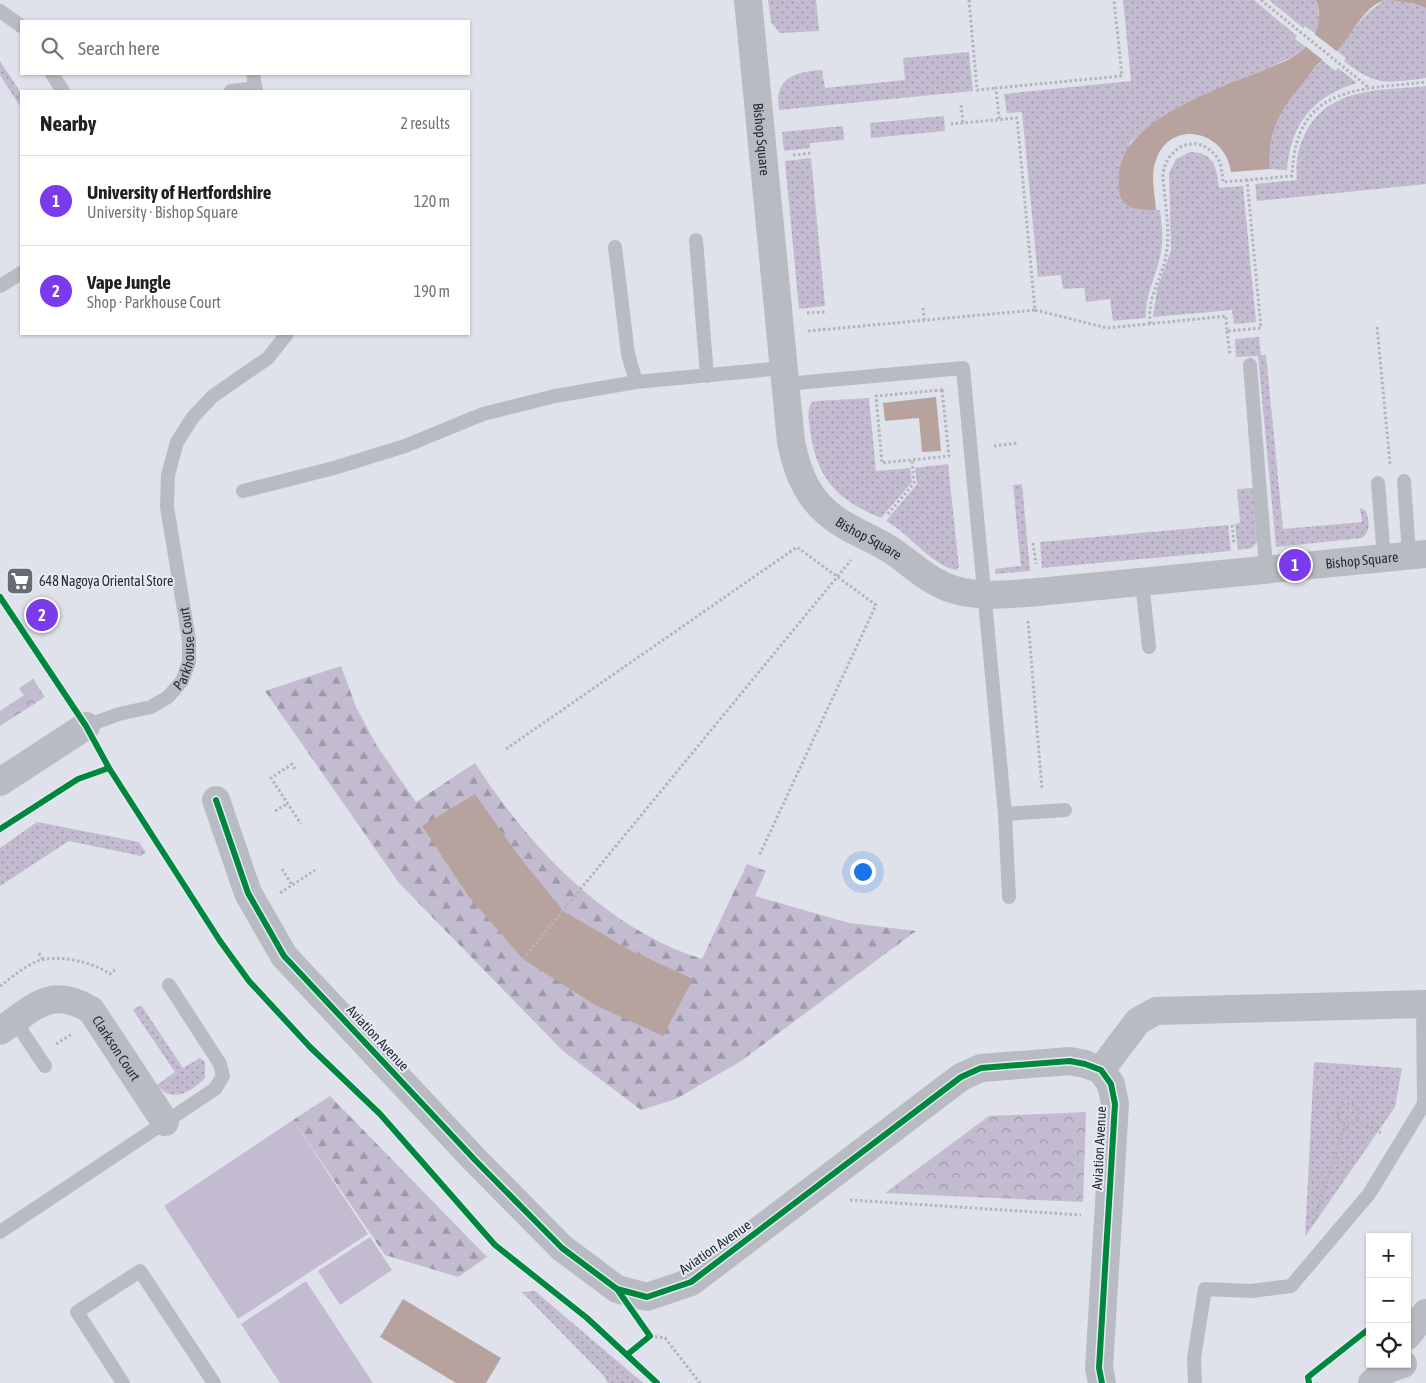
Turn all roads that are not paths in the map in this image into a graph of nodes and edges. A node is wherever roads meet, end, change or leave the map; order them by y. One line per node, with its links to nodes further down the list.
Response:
1 (748, 0): 15 (street, Bishop Square)
2 (0, 11): 3 (lane)
3 (20, 25)
4 (53, 75): 6 (lane)
5 (254, 84): 7 (lane)
6 (62, 90)
7 (234, 90)
8 (696, 240): 14 (lane)
9 (615, 247): 16 (lane)
10 (20, 273): 11 (lane)
11 (0, 286)
12 (285, 335): 25 (lane, Parkhouse Court)
13 (1250, 365): 21 (lane)
14 (707, 376): 15 (lane); 16 (lane)
15 (784, 376): 23 (street, Bishop Square); 23 (lane)
16 (636, 382): 19 (lane)
17 (1404, 481): 20 (lane)
18 (1378, 483): 20 (lane)
19 (243, 491)
20 (1406, 555): 21 (street, Bishop Square)
21 (1266, 568): 22 (street, Bishop Square)
22 (1142, 582): 23 (street, Bishop Square); 24 (lane)
23 (984, 595): 29 (lane)
24 (1148, 647)
25 (86, 726): 26 (street, Parkhouse Court)
26 (0, 782)
27 (216, 800): 35 (street, Aviation Avenue)
28 (1065, 810): 29 (lane)
29 (1005, 814): 30 (lane)
30 (1010, 897)
31 (169, 985): 36 (lane)
32 (1424, 1004): 35 (street); 45 (lane)
33 (8, 1026): 34 (lane); 36 (street, Clarkson Court)
34 (45, 1066)
35 (1101, 1070): 44 (street, Aviation Avenue)
36 (165, 1122): 37 (lane)
37 (0, 1232)
38 (1426, 1313): 39 (street)
39 (1411, 1331)
40 (1426, 1362): 41 (street)
41 (1392, 1369)
42 (123, 1383): 43 (lane)
43 (214, 1383)
44 (1102, 1383)
45 (1195, 1383)

